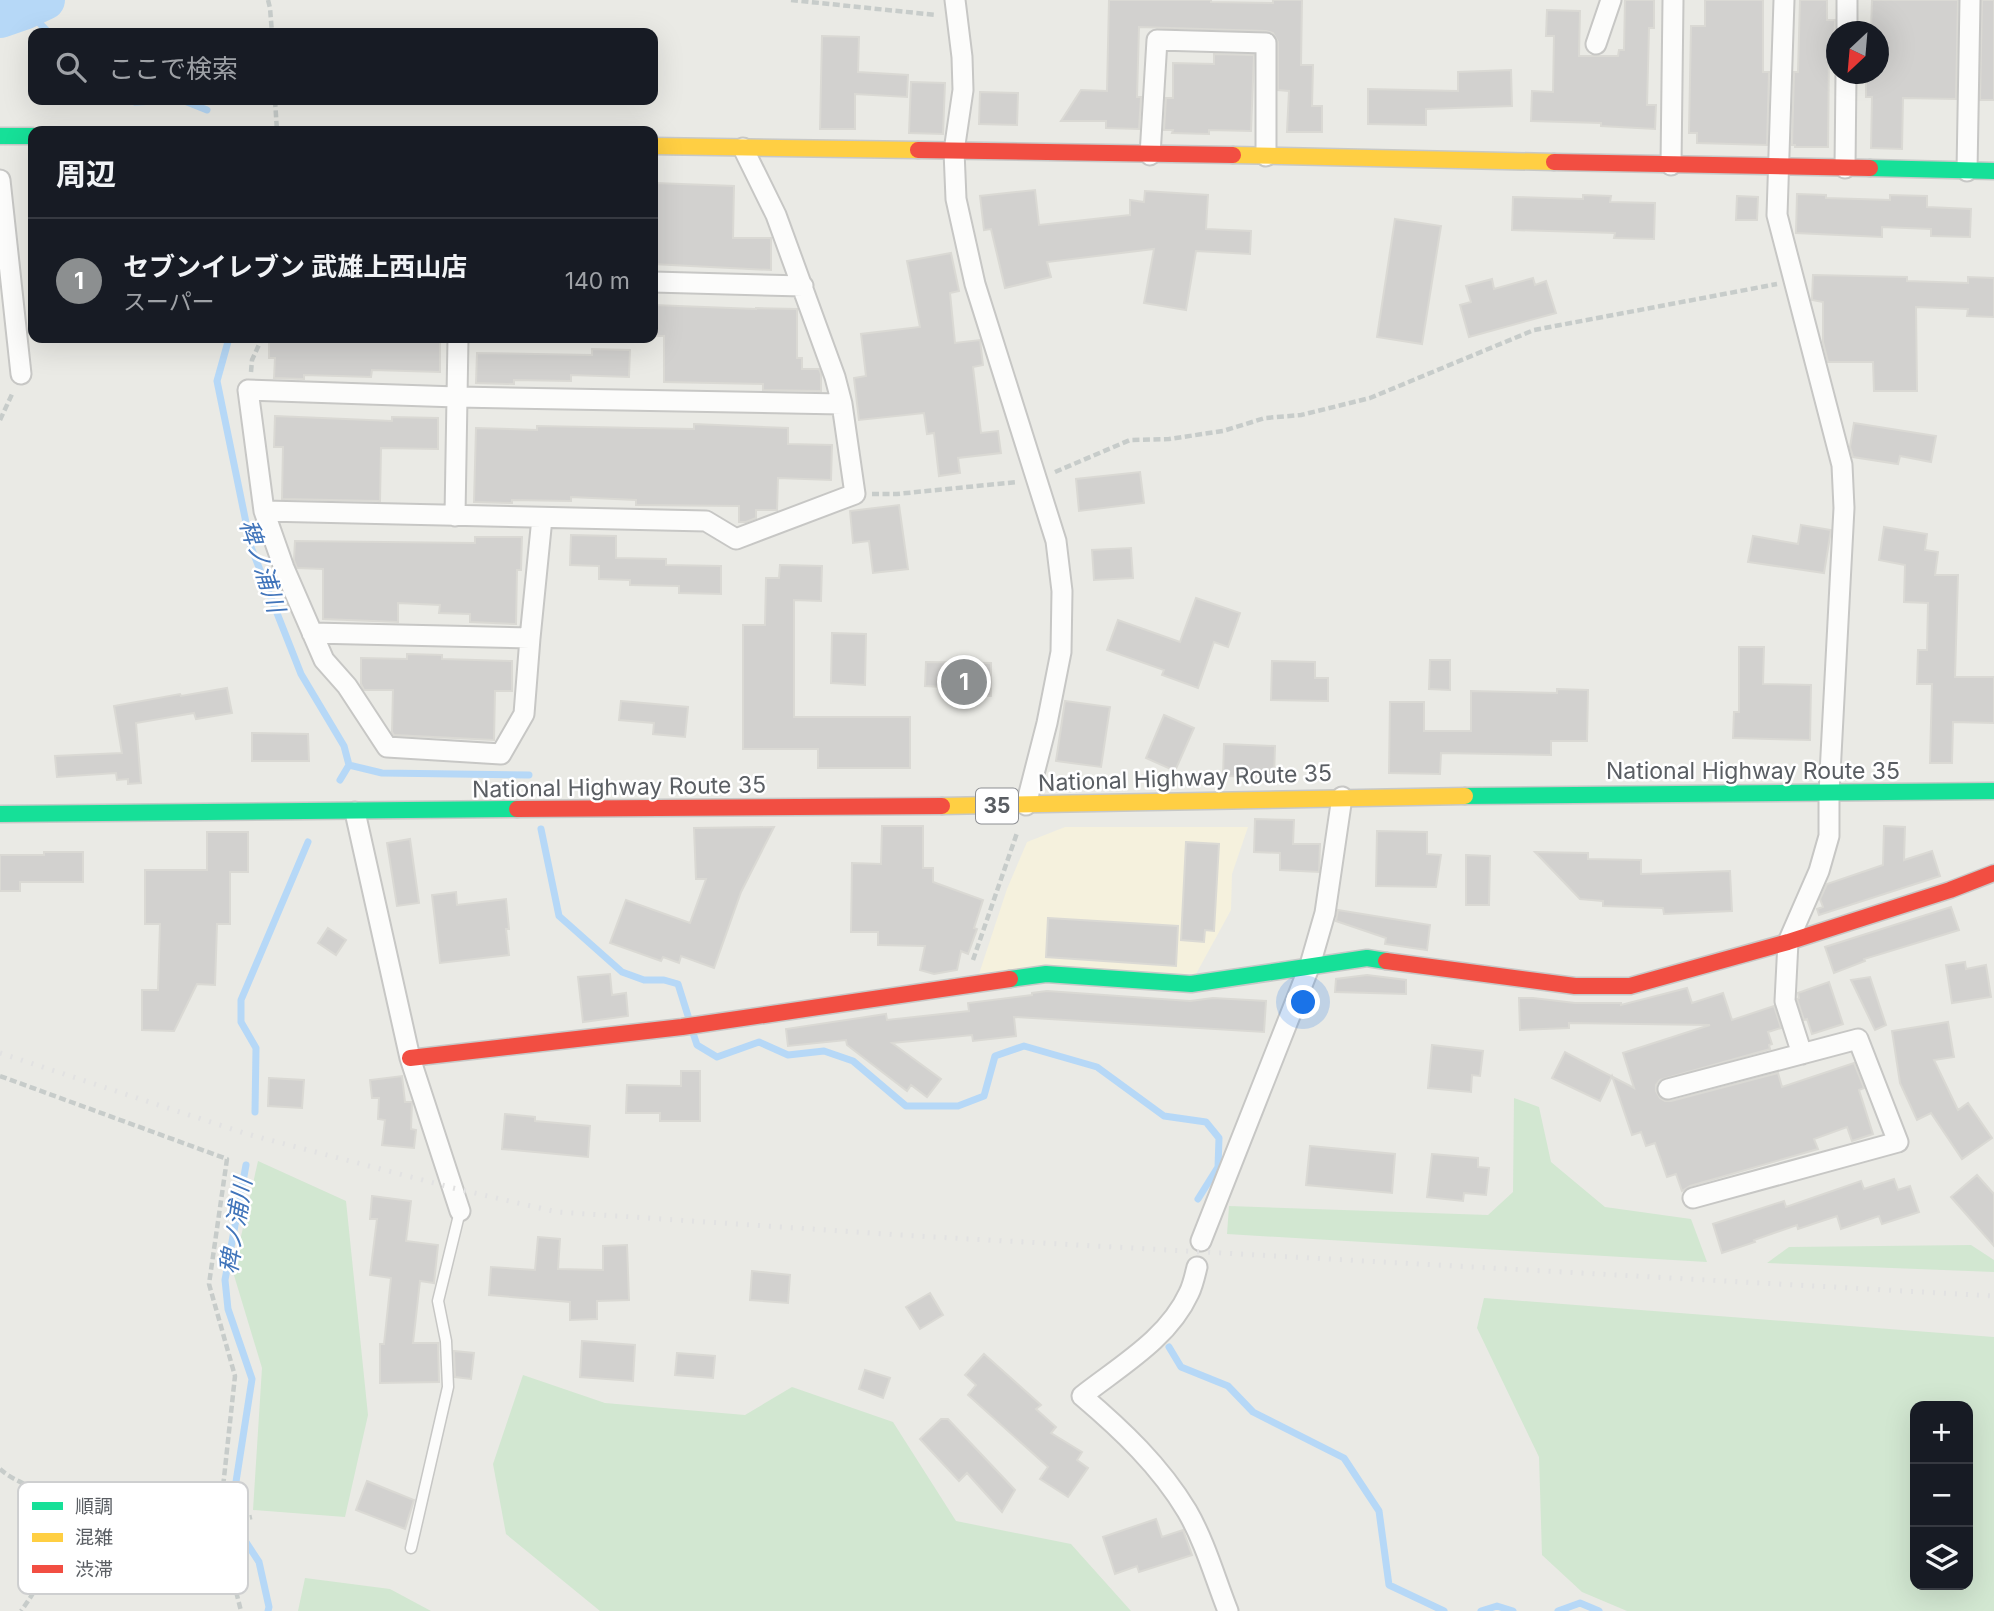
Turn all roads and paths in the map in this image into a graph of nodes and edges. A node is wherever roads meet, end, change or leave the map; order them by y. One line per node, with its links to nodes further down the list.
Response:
1 (268, 0): 10 (path)
2 (791, 0): 8 (path)
3 (1611, 0): 11 (street)
4 (1673, 0): 22 (street)
5 (1784, 0): 23 (street)
6 (1847, 0): 9 (street)
7 (1970, 0): 25 (street)
8 (956, 9): 19 (street)
9 (1847, 21)
10 (272, 28)
11 (1596, 44)
12 (1846, 84): 24 (street)
13 (275, 105): 14 (path)
14 (277, 126)
15 (0, 136): 16 (main road)
16 (28, 136)
17 (658, 146): 18 (main road)
18 (743, 148): 19 (main road); 30 (street)
19 (954, 151): 20 (main road); 38 (street)
20 (1150, 155): 21 (main road); 21 (street)
21 (1266, 156): 22 (main road)
22 (1671, 165): 23 (main road)
23 (1779, 167): 24 (main road); 28 (street)
24 (1845, 168): 25 (main road)
25 (1967, 171): 26 (main road)
26 (1994, 171)
27 (0, 180): 33 (street)
28 (1795, 280): 38 (path); 46 (street)
29 (658, 282): 30 (street)
30 (803, 286): 36 (street)
31 (260, 343): 34 (path)
32 (458, 343): 35 (street)
33 (21, 374): 37 (path)
34 (248, 390): 35 (street); 40 (street)
35 (457, 397): 36 (street); 41 (street)
36 (842, 404): 39 (street)
37 (0, 420)
38 (1037, 480): 39 (path); 48 (street)
39 (855, 494): 42 (street)
40 (264, 511): 41 (street); 43 (street)
41 (455, 516): 42 (street)
42 (542, 518): 44 (street)
43 (312, 633): 44 (street); 44 (street)
44 (530, 638)
45 (1994, 791): 46 (main road, National Highway Route 35 / 35)
46 (1829, 793): 47 (main road, National Highway Route 35 / 35); 52 (street)
47 (1342, 797): 48 (main road, National Highway Route 35 / 35); 53 (street)
48 (1026, 805): 49 (main road, National Highway Route 35 / 35); 54 (path)
49 (355, 812): 50 (main road, National Highway Route 35 / 35); 56 (street)
50 (0, 814)
51 (1994, 873): 52 (main road)
52 (1788, 942): 53 (main road); 55 (street)
53 (1310, 965): 54 (main road); 61 (street)
54 (963, 988): 56 (main road)
55 (1802, 1054): 58 (street); 59 (street)
56 (410, 1058): 60 (street)
57 (0, 1076): 65 (path)
58 (1668, 1089)
59 (1693, 1198)
60 (460, 1211): 68 (lane)
61 (1201, 1241)
62 (1197, 1267): 73 (street)
63 (0, 1469): 64 (path)
64 (21, 1482)
65 (224, 1482)
66 (252, 1517): 67 (path)
67 (248, 1518)
68 (411, 1548)
69 (33, 1594): 71 (path)
70 (237, 1594): 72 (path)
71 (20, 1611)
72 (241, 1611)
73 (1228, 1611)

